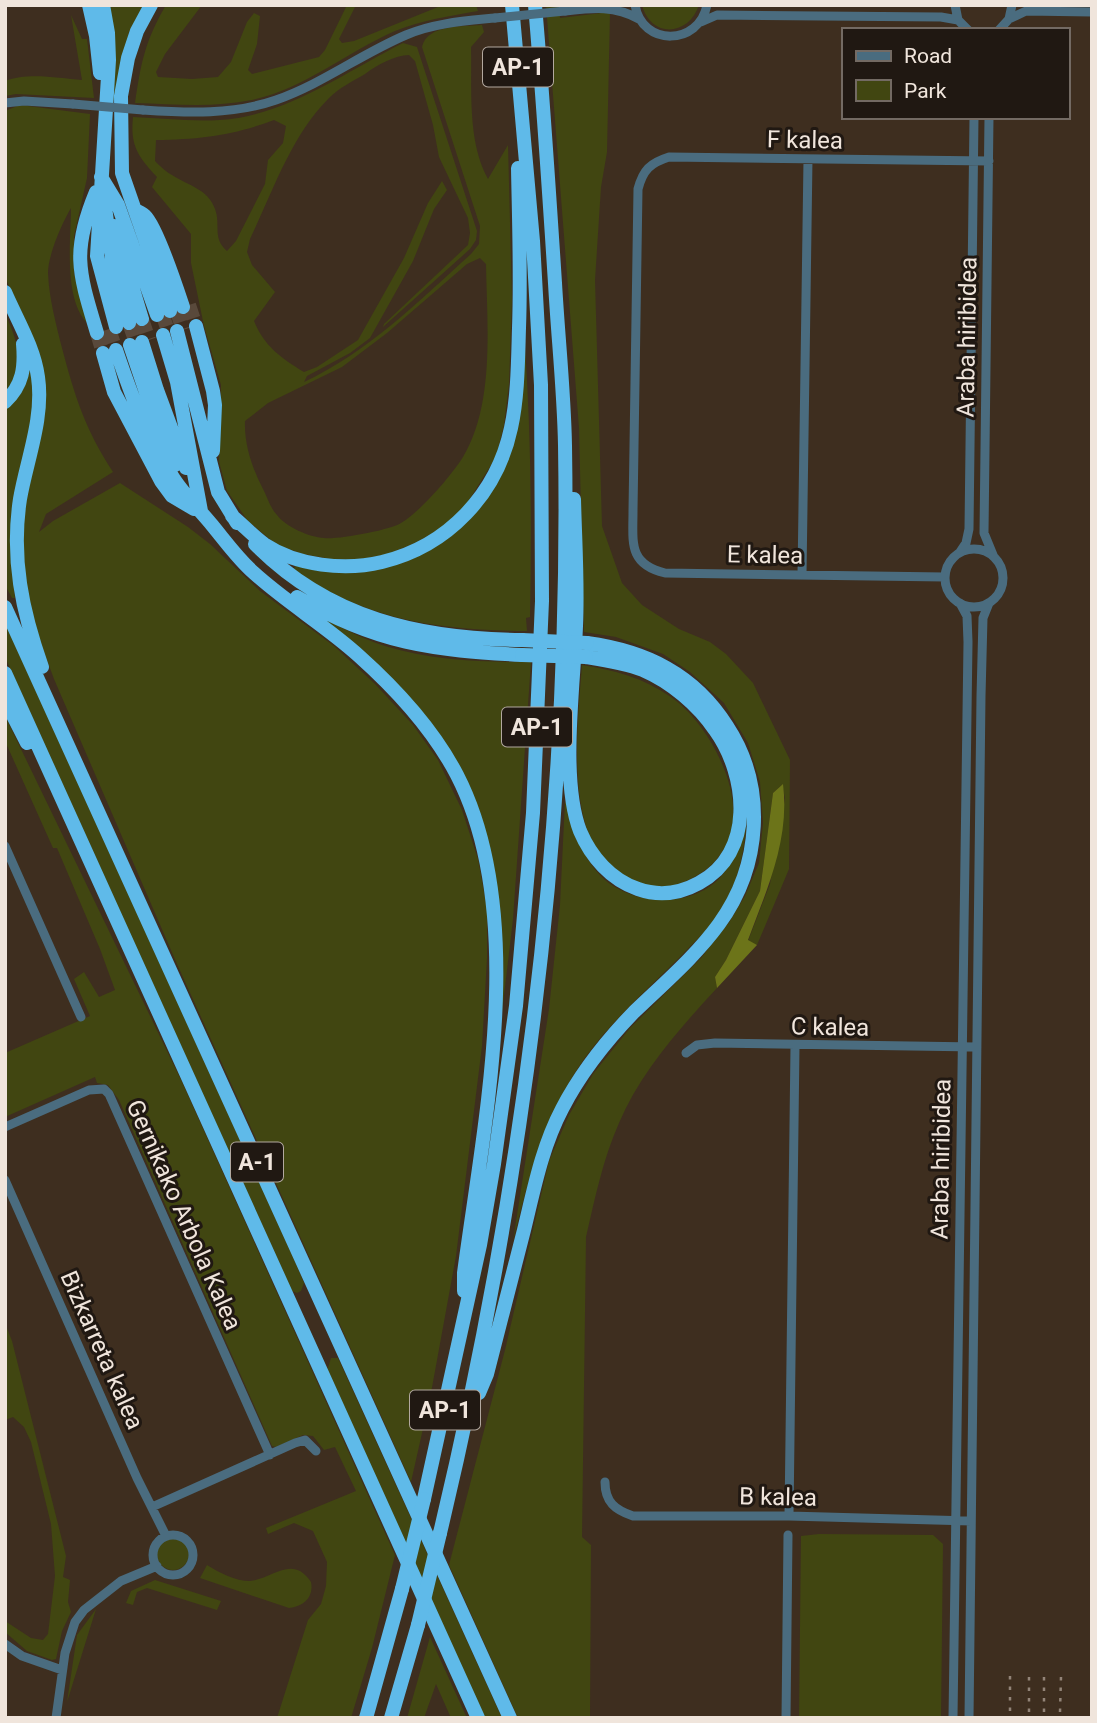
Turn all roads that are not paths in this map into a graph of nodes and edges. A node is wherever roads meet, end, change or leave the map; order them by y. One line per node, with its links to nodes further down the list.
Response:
1 (89, 5): 27 (highway)
2 (103, 5): 27 (highway)
3 (152, 5): 26 (highway)
4 (162, 5): 26 (highway)
5 (512, 5): 22 (highway, AP-1)
6 (535, 5): 35 (highway, AP-1)
7 (635, 5): 13 (street)
8 (707, 5): 16 (street)
9 (955, 5): 15 (street)
10 (1012, 5): 14 (street)
11 (601, 6): 13 (street); 19 (street, bridge)
12 (1092, 12): 14 (street)
13 (639, 19): 16 (street)
14 (1009, 19): 18 (street)
15 (958, 20): 16 (street); 17 (street)
16 (701, 22)
17 (966, 28)
18 (1001, 28)
19 (5, 103)
20 (974, 119): 24 (street, Araba hiribidea)
21 (989, 119): 25 (street, Araba hiribidea)
22 (524, 129): 38 (highway); 61 (highway, AP-1)
23 (808, 159): 24 (street, F kalea); 28 (street, F kalea); 42 (street)
24 (974, 161): 25 (street, F kalea); 39 (street, Araba hiribidea)
25 (989, 161): 40 (street, Araba hiribidea)
26 (122, 173): 29 (highway)
27 (101, 177): 31 (highway); 31 (highway); 31 (highway)
28 (638, 189): 42 (street, E kalea)
29 (134, 210): 31 (highway); 31 (highway)
30 (5, 292): 32 (highway)
31 (143, 319)
32 (22, 332): 34 (highway); 50 (highway)
33 (149, 340): 36 (highway); 36 (highway); 37 (highway); 37 (highway); 37 (highway)
34 (5, 402)
35 (565, 442): 48 (highway); 62 (highway, AP-1)
36 (212, 470): 38 (highway)
37 (202, 513): 41 (highway)
38 (232, 516): 47 (highway)
39 (960, 552): 40 (street); 43 (street)
40 (993, 555): 45 (street)
41 (256, 575): 47 (highway); 61 (highway)
42 (802, 575): 43 (street, E kalea)
43 (945, 577): 44 (street)
44 (960, 603): 45 (street); 56 (street, Araba hiribidea)
45 (989, 603): 57 (street, Araba hiribidea)
46 (5, 607): 50 (highway, A-1)
47 (522, 647): 48 (highway, bridge)
48 (586, 650): 62 (highway)
49 (5, 673): 53 (highway, A-1)
50 (47, 697): 79 (highway, A-1)
51 (5, 701): 53 (highway)
52 (5, 846): 54 (street)
53 (149, 992): 78 (highway, A-1)
54 (81, 1017)
55 (795, 1046): 56 (street, C kalea); 58 (street, C kalea); 67 (street)
56 (962, 1047): 57 (street, C kalea); 68 (street, Araba hiribidea)
57 (977, 1047): 69 (street, Araba hiribidea)
58 (686, 1053)
59 (5, 1127): 64 (street, Gernikako Arbola Kalea)
60 (5, 1180): 66 (street, Bizkarreta kalea)
61 (463, 1320): 76 (highway, AP-1, bridge)
62 (466, 1424): 77 (highway, AP-1, bridge)
63 (316, 1451): 64 (street)
64 (270, 1455): 66 (street)
65 (605, 1482): 67 (street, B kalea)
66 (152, 1507): 71 (street, Bizkarreta kalea)
67 (789, 1516): 68 (street, B kalea)
68 (955, 1521): 69 (street, B kalea); 81 (street, Araba hiribidea)
69 (971, 1521): 82 (street, Araba hiribidea)
70 (788, 1535): 80 (street)
71 (166, 1536): 72 (street); 72 (street)
72 (157, 1566): 74 (street)
73 (5, 1644): 74 (street)
74 (62, 1670): 75 (street)
75 (56, 1718)
76 (366, 1718)
77 (391, 1718)
78 (478, 1718)
79 (510, 1718)
80 (786, 1718)
81 (953, 1718)
82 (969, 1718)

